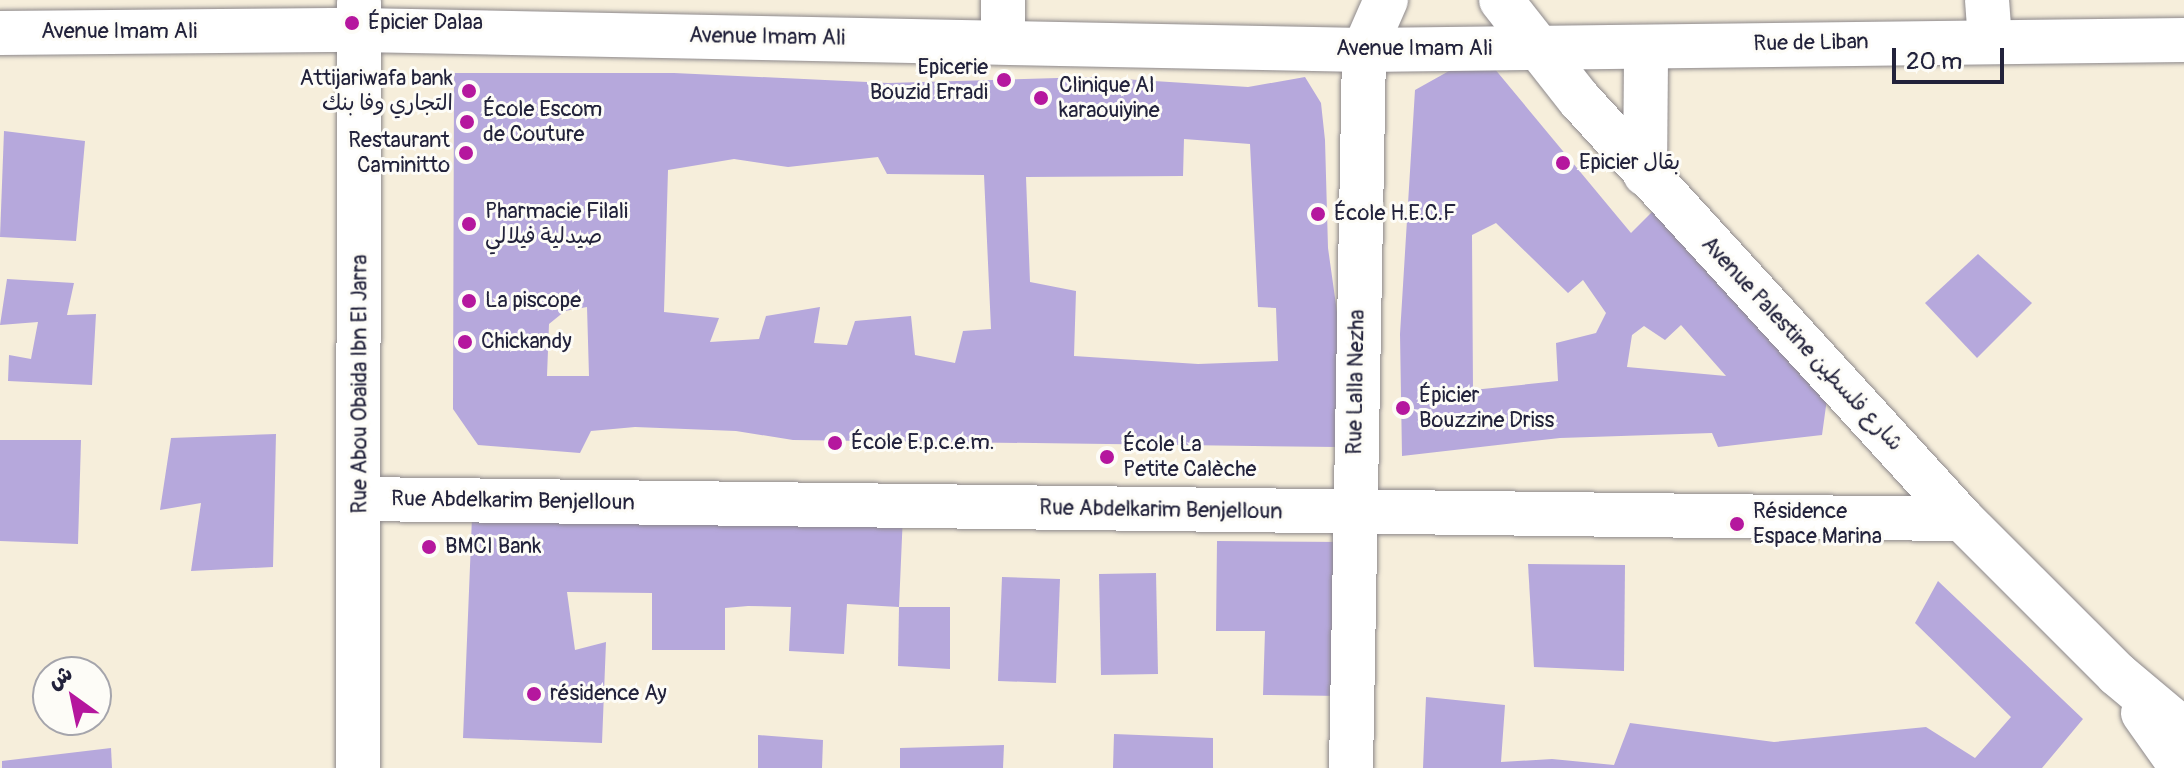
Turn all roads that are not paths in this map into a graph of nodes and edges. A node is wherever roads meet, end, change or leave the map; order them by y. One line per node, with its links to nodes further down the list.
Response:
1 (1386, 0): 10 (street, Rue Lalla Nezha)
2 (1501, 0): 8 (street, Avenue Palestine شارع فلسطين)
3 (359, 15): 4 (street, Avenue Imam Ali); 6 (street, Avenue Imam Ali); 12 (street, Rue Abou Obaida Ibn El Jarra)
4 (1003, 20): 10 (street, Avenue Imam Ali)
5 (1988, 20): 7 (street, Rue de Liban); 9 (street, Rue de Liban)
6 (0, 33)
7 (2184, 40)
8 (1533, 47): 9 (street, Rue de Liban); 10 (street, Avenue Imam Ali); 11 (street, Avenue Palestine شارع فلسطين)
9 (1646, 47): 11 (street)
10 (1364, 50): 13 (street, Rue Lalla Nezha)
11 (1645, 174): 14 (street, Avenue Palestine شارع فلسطين)
12 (360, 499): 13 (street, Rue Abdelkarim Benjelloun); 17 (street, Rue Abou Obaida Ibn El Jarra)
13 (1353, 513): 14 (street, Rue Abdelkarim Benjelloun); 18 (street, Rue Lalla Nezha)
14 (1962, 519): 15 (street, Avenue Palestine شارع فلسطين)
15 (2117, 674): 16 (street, Avenue Palestine شارع فلسطين); 19 (street, Avenue Palestine شارع فلسطين)
16 (2184, 730)
17 (358, 768)
18 (1351, 768)
19 (2182, 768)

